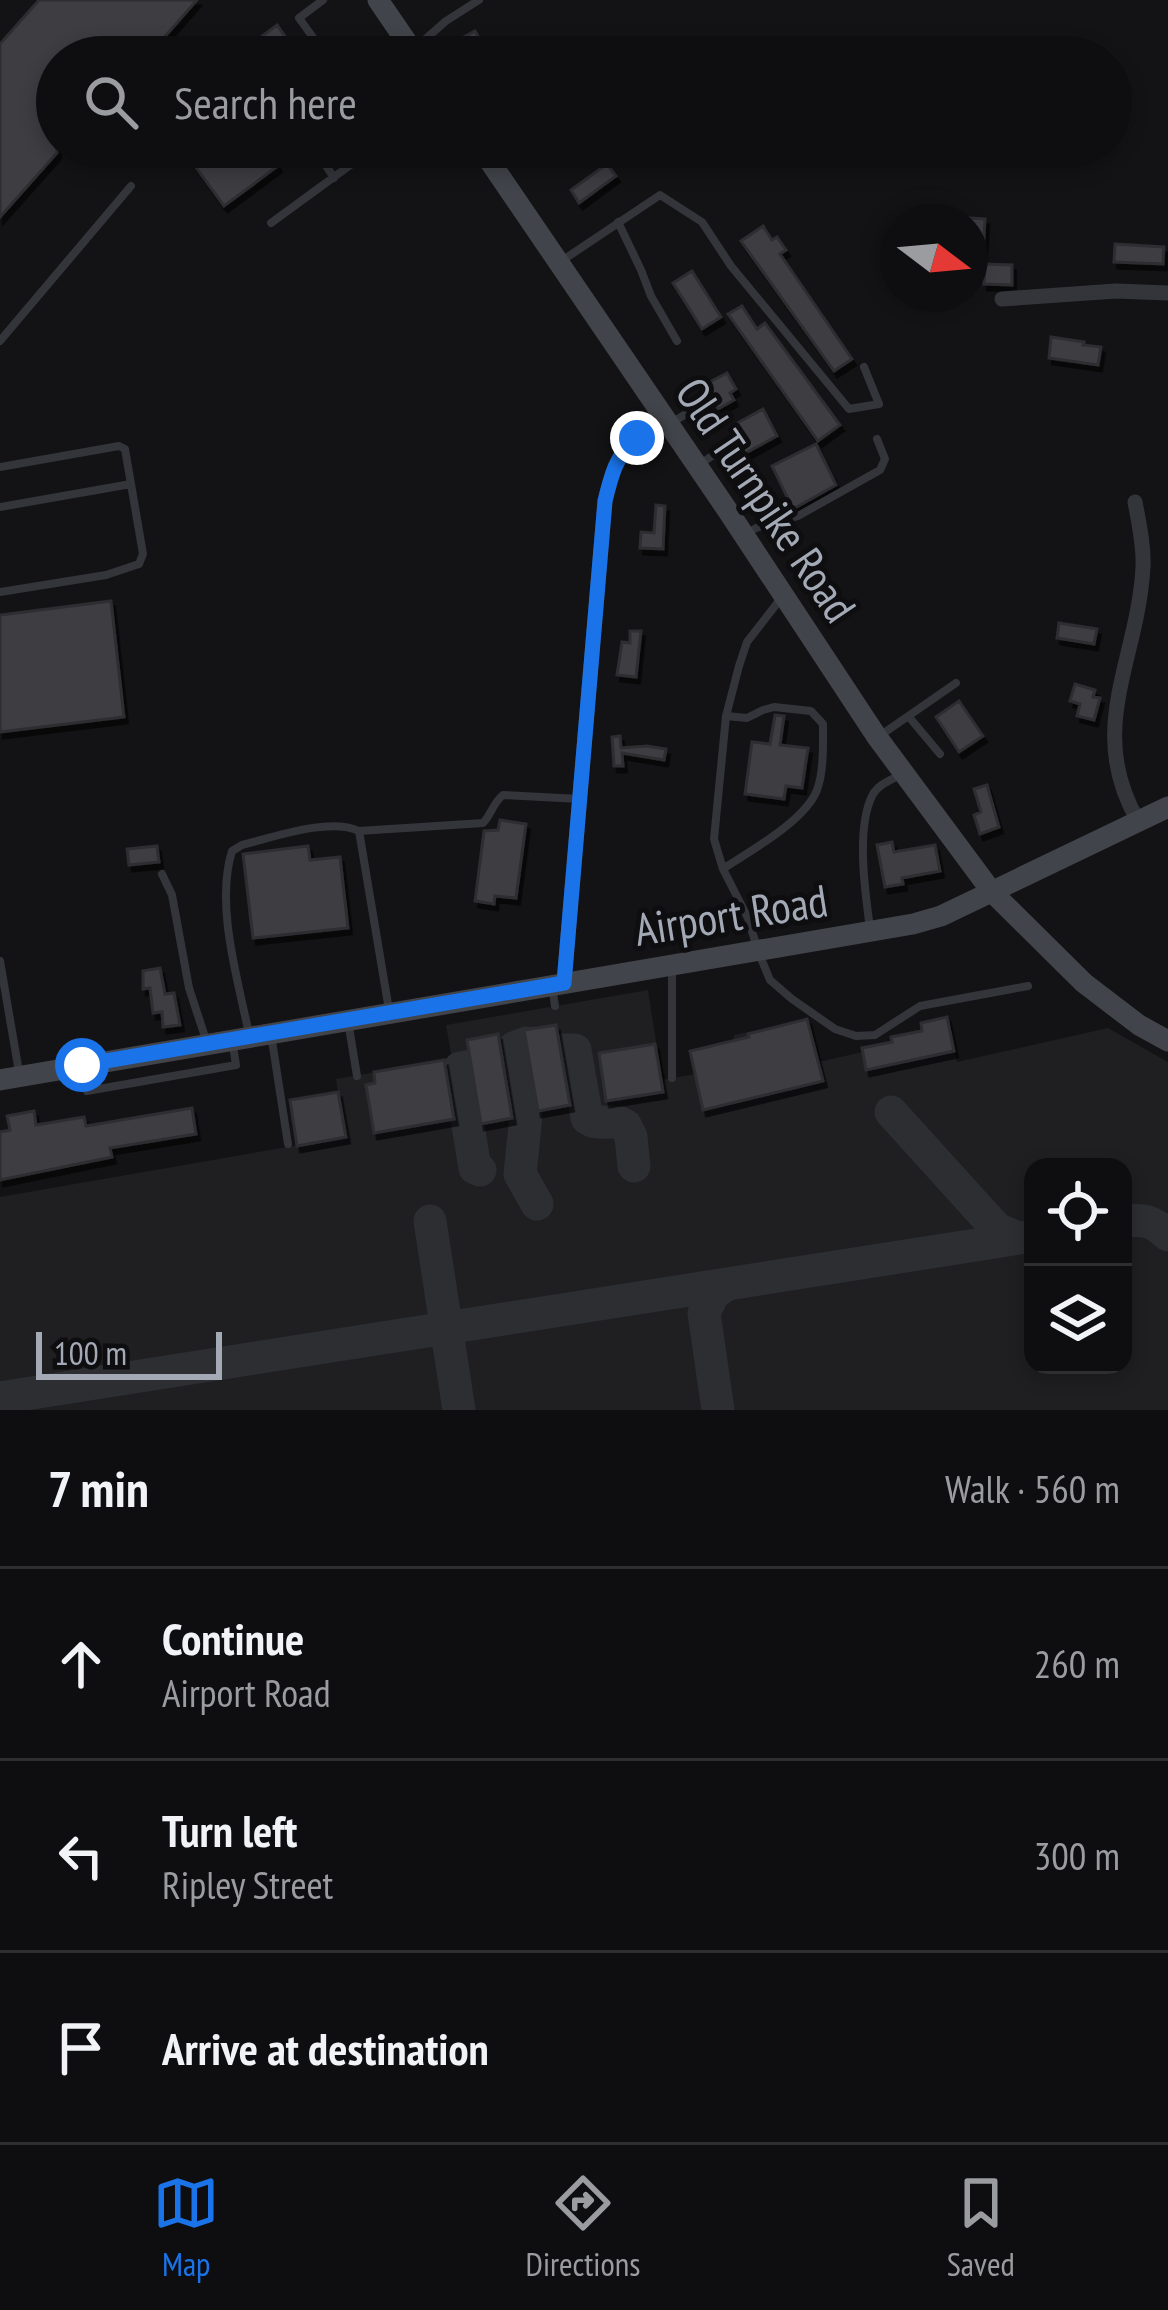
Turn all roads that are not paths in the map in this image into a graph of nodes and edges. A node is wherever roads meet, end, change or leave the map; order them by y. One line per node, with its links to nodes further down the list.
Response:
1 (323, 0): 4 (lane)
2 (378, 0): 5 (street)
3 (479, 0): 6 (lane)
4 (312, 36)
5 (403, 36)
6 (431, 36)
7 (328, 168): 10 (lane)
8 (348, 168): 10 (lane)
9 (494, 168): 14 (street, Old Turnpike Road)
10 (334, 178): 13 (lane)
11 (131, 186): 17 (lane)
12 (618, 222): 14 (lane); 18 (lane); 19 (lane)
13 (271, 223)
14 (558, 263): 21 (street, Old Turnpike Road)
15 (1168, 293): 16 (street)
16 (1002, 298)
17 (0, 341)
18 (677, 341)
19 (864, 367)
20 (706, 402): 21 (lane)
21 (670, 424): 24 (street, Old Turnpike Road); 38 (street)
22 (877, 439): 29 (lane)
23 (729, 444): 24 (lane)
24 (698, 466): 29 (street, Old Turnpike Road)
25 (0, 467): 26 (lane)
26 (131, 484): 28 (lane); 30 (lane)
27 (1135, 502): 40 (street)
28 (0, 507)
29 (744, 536): 31 (street, Old Turnpike Road)
30 (0, 592)
31 (783, 596): 33 (lane); 35 (street, Old Turnpike Road)
32 (956, 683): 34 (lane)
33 (726, 716): 42 (lane); 42 (lane)
34 (909, 717): 35 (lane); 36 (lane)
35 (877, 737): 37 (street, Old Turnpike Road)
36 (940, 754)
37 (904, 774): 44 (street, Old Turnpike Road); 45 (lane)
38 (580, 799): 41 (lane); 50 (street)
39 (1168, 807): 40 (street, Airport Road)
40 (1138, 821): 44 (street, Airport Road)
41 (359, 831): 51 (lane); 53 (lane)
42 (723, 869): 46 (lane)
43 (162, 874): 55 (lane)
44 (992, 892): 45 (street, Airport Road); 54 (street, Old Turnpike Road)
45 (870, 932): 46 (street, Airport Road)
46 (758, 951): 48 (street, Airport Road); 49 (lane)
47 (0, 961): 58 (lane)
48 (672, 964): 50 (street, Airport Road); 59 (lane)
49 (1028, 986)
50 (557, 991): 51 (street, Airport Road)
51 (389, 1012): 52 (street, Airport Road)
52 (347, 1019): 53 (street, Airport Road); 57 (lane)
53 (251, 1036): 55 (street, Airport Road); 56 (lane); 60 (lane)
54 (1168, 1041)
55 (207, 1043): 56 (street, Airport Road)
56 (82, 1065): 58 (street, Airport Road)
57 (357, 1076)
58 (10, 1078)
59 (672, 1078)
60 (288, 1144)

